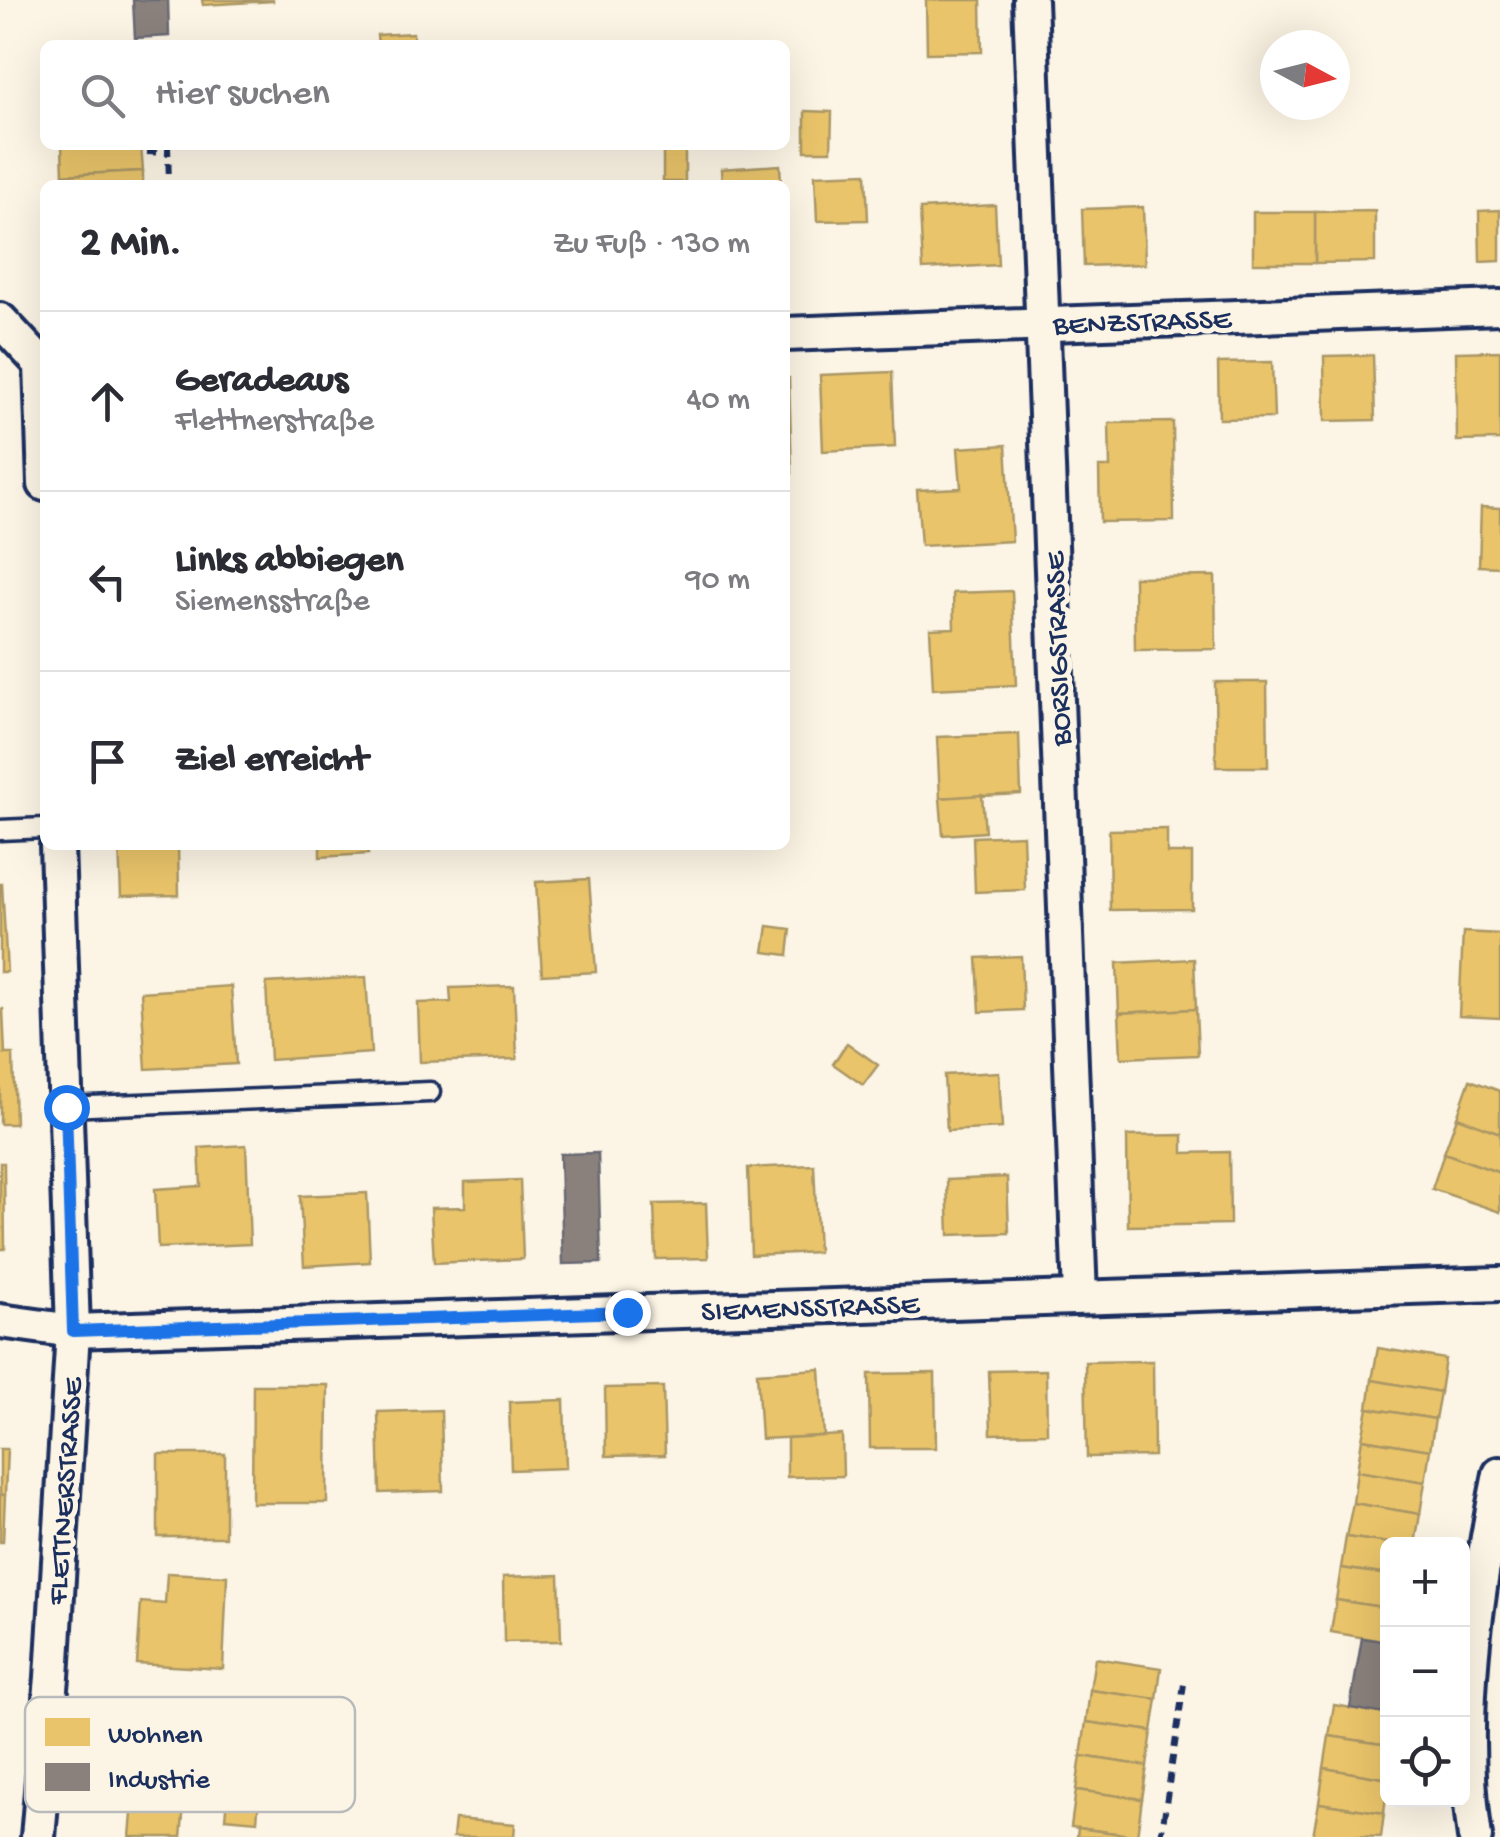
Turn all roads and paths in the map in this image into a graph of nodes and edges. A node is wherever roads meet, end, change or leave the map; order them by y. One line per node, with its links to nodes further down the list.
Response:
1 (1030, 0): 8 (street, BORSIGSTRASSE)
2 (161, 150): 4 (path)
3 (168, 150): 5 (path)
4 (147, 152)
5 (169, 180)
6 (1500, 307): 8 (street, BENZSTRASSE)
7 (0, 320): 10 (street)
8 (1044, 324): 9 (street, BENZSTRASSE); 17 (street, BORSIGSTRASSE)
9 (790, 334)
10 (40, 361)
11 (40, 828): 12 (lane)
12 (0, 830)
13 (57, 850): 15 (street, FLETTNERSTRASSE)
14 (430, 1092): 15 (lane)
15 (66, 1107): 19 (street, FLETTNERSTRASSE)
16 (1500, 1284): 17 (street, SIEMENSSTRASSE)
17 (1080, 1297): 19 (street, SIEMENSSTRASSE)
18 (0, 1321): 19 (street, SIEMENSSTRASSE)
19 (73, 1331): 22 (street, FLETTNERSTRASSE)
20 (1500, 1474): 26 (street)
21 (1184, 1684): 25 (path)
22 (50, 1697)
23 (40, 1812): 24 (street, FLETTNERSTRASSE)
24 (38, 1837)
25 (1161, 1837)
26 (1475, 1837)

